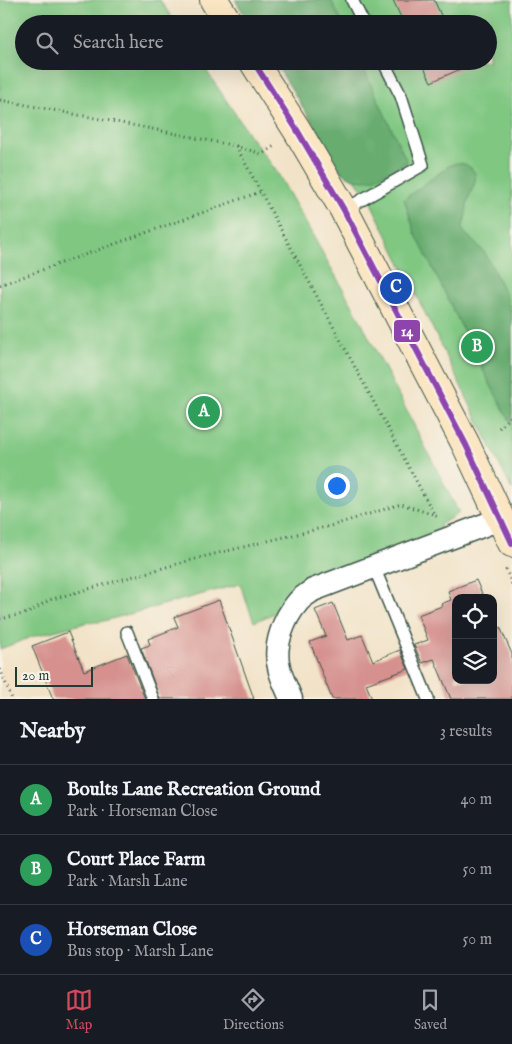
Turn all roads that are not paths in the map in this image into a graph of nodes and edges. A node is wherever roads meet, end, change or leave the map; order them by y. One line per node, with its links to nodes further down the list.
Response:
1 (214, 0): 3 (main road)
2 (352, 0): 4 (lane)
3 (223, 15)
4 (360, 15)
5 (259, 70): 7 (main road)
6 (388, 70): 7 (lane)
7 (344, 210): 8 (main road)
8 (500, 519): 9 (main road); 10 (street)
9 (512, 543)
10 (374, 567): 13 (street); 14 (lane)
11 (127, 632): 12 (lane)
12 (153, 699)
13 (291, 699)
14 (428, 699)

